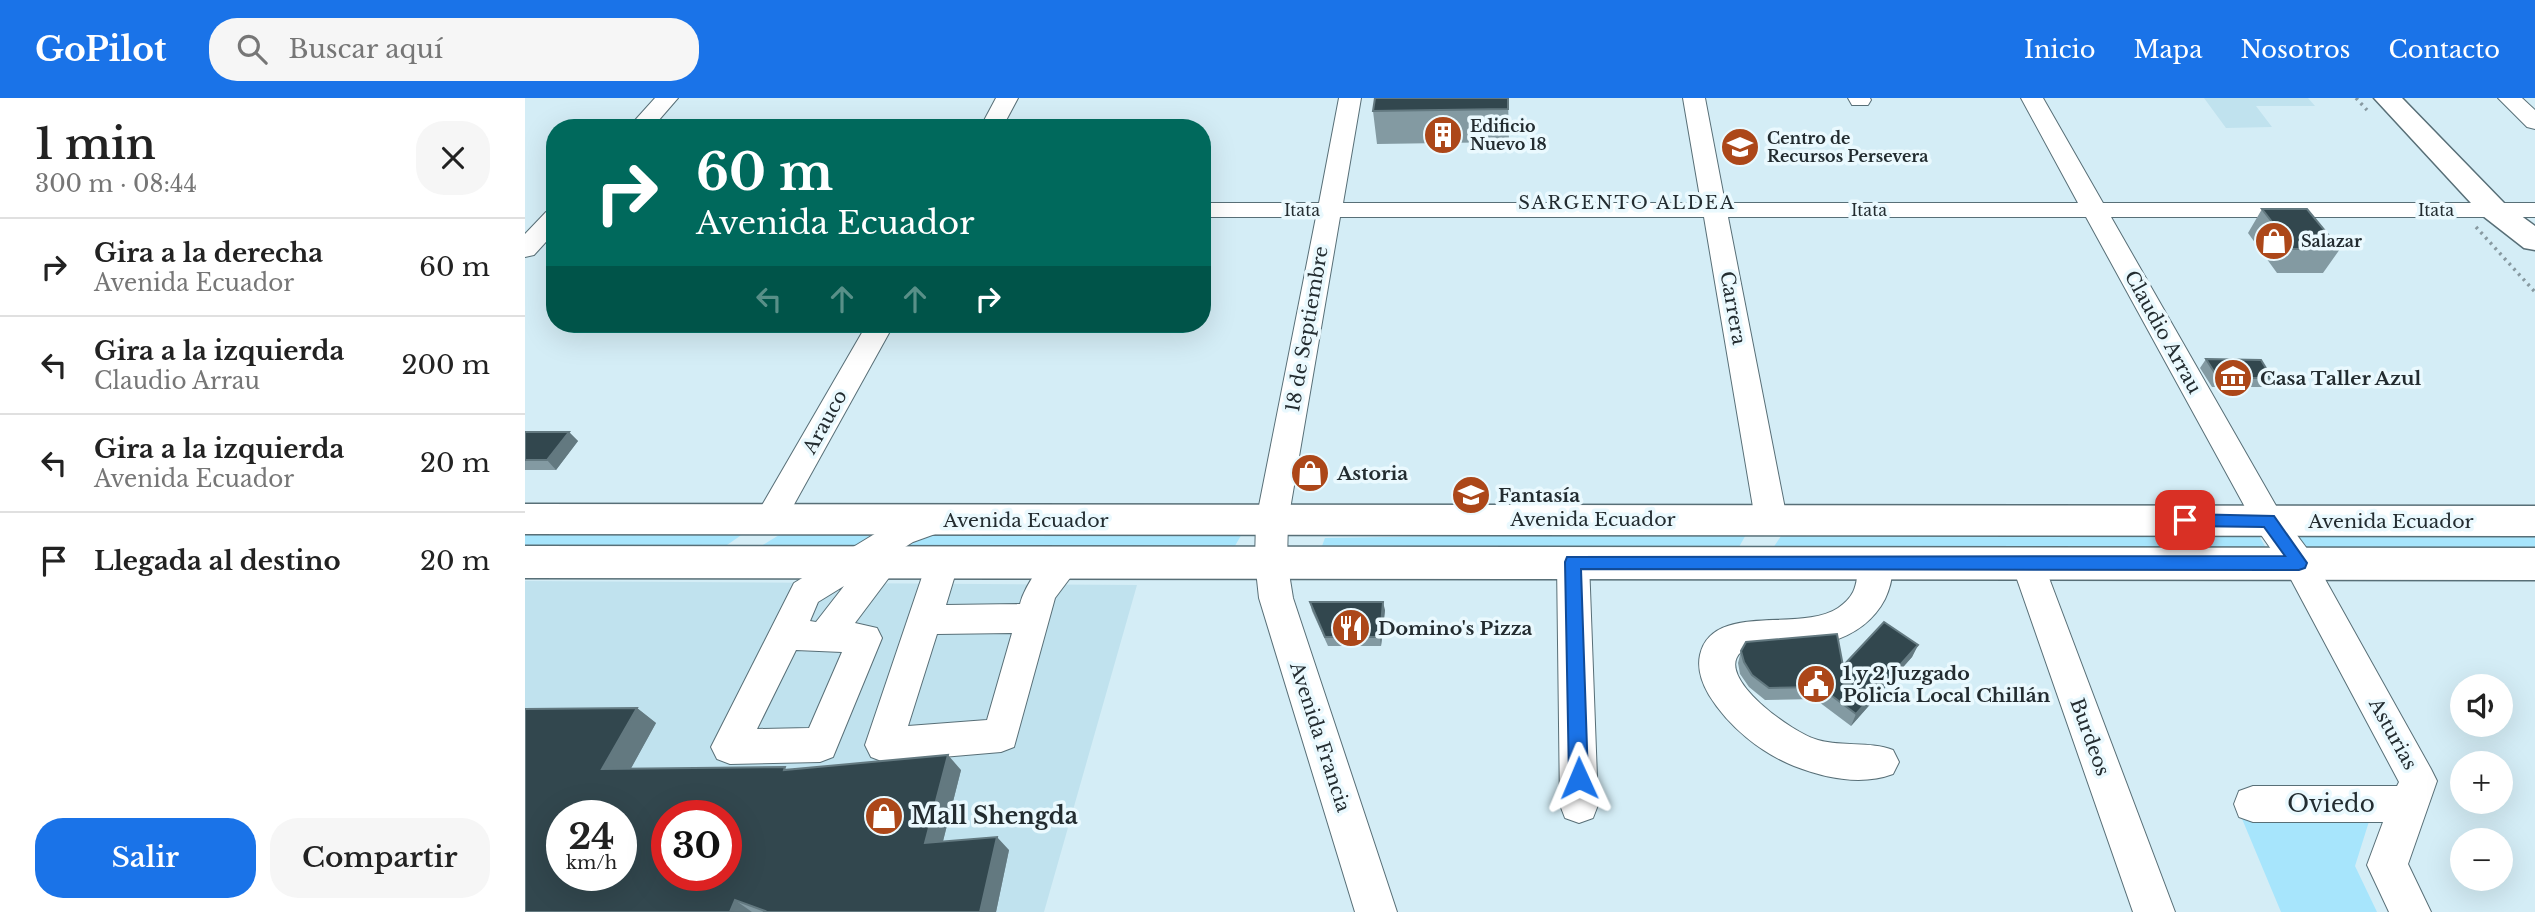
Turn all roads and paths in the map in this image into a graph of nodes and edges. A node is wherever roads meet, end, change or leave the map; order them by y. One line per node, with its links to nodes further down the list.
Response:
1 (667, 98): 8 (street)
2 (1007, 98): 9 (street)
3 (1350, 98): 12 (street, 18 de Septiembre)
4 (1694, 98): 13 (street, Carrera)
5 (2032, 98): 14 (street, Claudio Arrau)
6 (2387, 98): 15 (main road)
7 (2509, 98): 10 (street)
8 (647, 119)
9 (996, 119)
10 (2535, 122)
11 (1211, 210): 12 (street, Itata)
12 (1329, 210): 13 (street, Itata); 29 (street, 18 de Septiembre)
13 (1716, 210): 14 (street, Itata); 27 (street, Carrera)
14 (2094, 210): 15 (street, Itata); 28 (street, Claudio Arrau)
15 (2494, 210): 16 (street, Itata); 20 (main road); 22 (main road)
16 (2535, 210)
17 (526, 211): 18 (street)
18 (546, 211)
19 (546, 227): 21 (street)
20 (2535, 241)
21 (525, 249)
22 (2535, 270)
23 (875, 333): 25 (street, Arauco)
24 (525, 519): 25 (main road, Avenida Ecuador)
25 (770, 519): 26 (main road, Avenida Ecuador); 40 (main road)
26 (943, 519): 29 (main road, Avenida Ecuador); 33 (street)
27 (1771, 519): 28 (main road, Avenida Ecuador); 29 (main road, Avenida Ecuador); 37 (main road)
28 (2268, 520): 30 (main road, Avenida Ecuador); 41 (street, Claudio Arrau)
29 (1272, 521): 31 (street, 18 de Septiembre)
30 (2535, 521)
31 (1271, 561): 35 (main road); 36 (main road); 51 (street, Avenida Francia)
32 (525, 562): 40 (main road)
33 (869, 562): 34 (main road); 40 (main road); 45 (street); 46 (street)
34 (943, 562): 35 (main road); 44 (street)
35 (1066, 562): 43 (street)
36 (1573, 562): 37 (main road); 50 (street)
37 (1733, 562): 38 (main road)
38 (1876, 562): 39 (main road); 47 (street)
39 (2027, 562): 41 (main road); 52 (street, Burdeos)
40 (690, 563)
41 (2299, 563): 42 (main road); 49 (street, Asturias)
42 (2535, 564)
43 (1033, 618): 44 (street); 44 (street)
44 (923, 620)
45 (786, 635): 46 (street); 46 (street)
46 (825, 636)
47 (1880, 762)
48 (2253, 804): 49 (street, Oviedo)
49 (2410, 804): 53 (street, Asturias)
50 (1579, 805)
51 (1376, 912)
52 (2154, 912)
53 (2410, 912)

